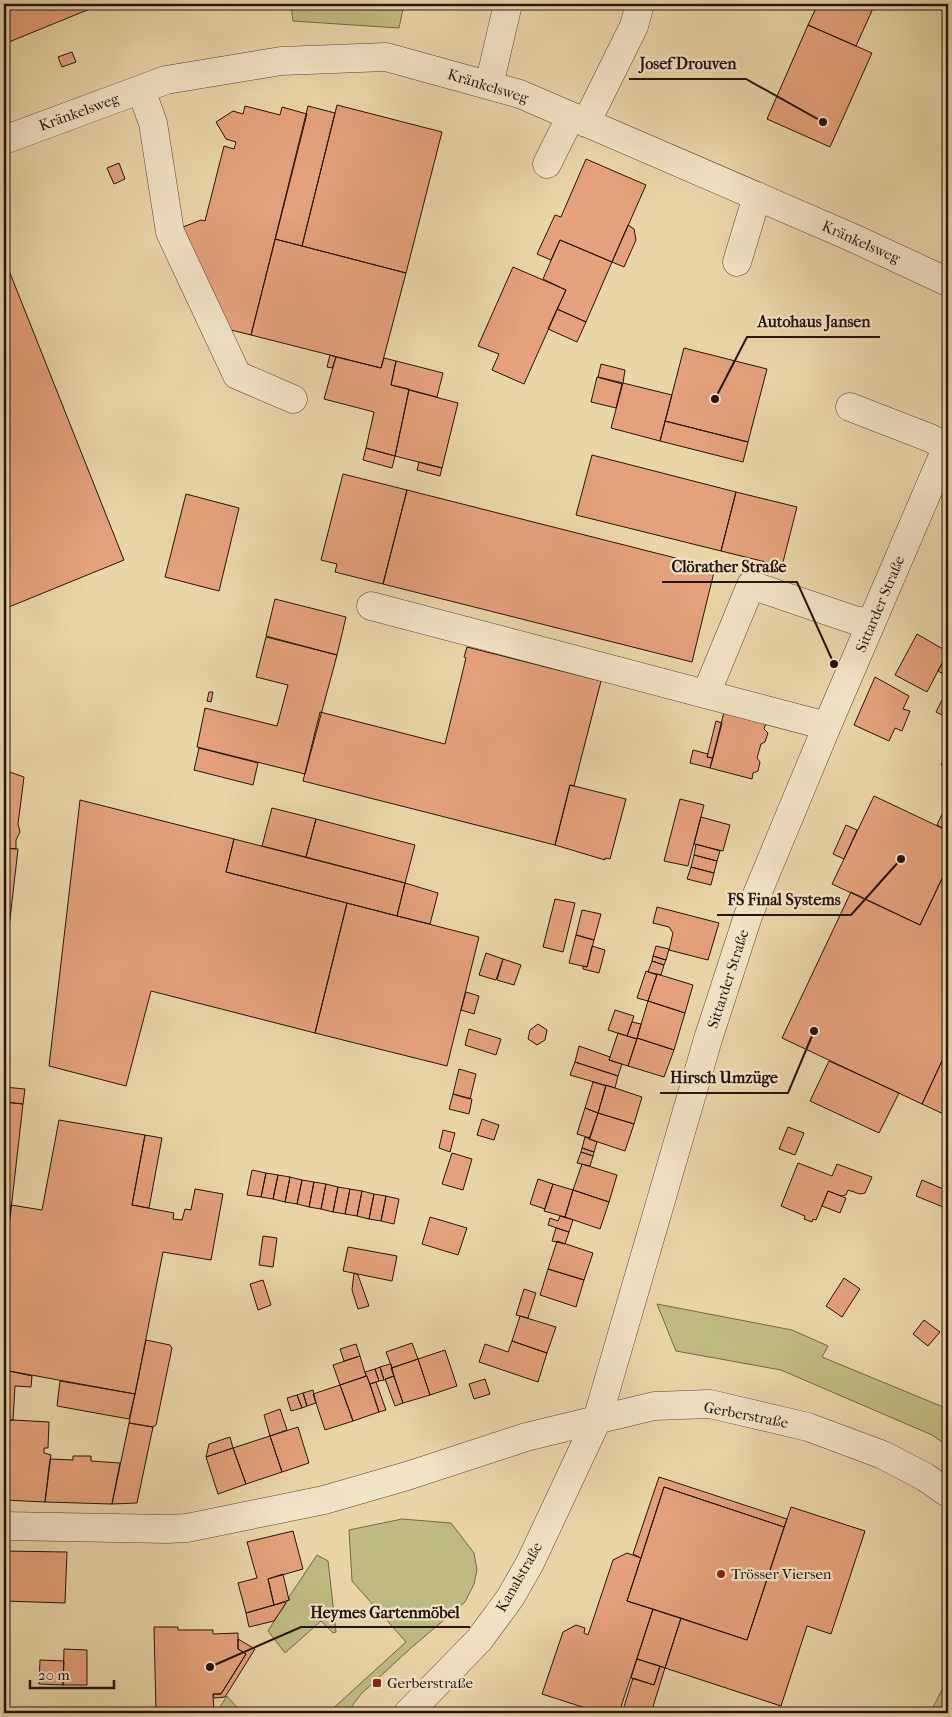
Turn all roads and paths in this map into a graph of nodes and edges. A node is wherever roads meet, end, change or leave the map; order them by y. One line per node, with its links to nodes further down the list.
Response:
1 (508, 4): 3 (street)
2 (640, 4): 5 (street)
3 (489, 85): 4 (street, Kränkelsweg); 5 (street, Kränkelsweg)
4 (140, 90): 6 (street, Kränkelsweg); 11 (street)
5 (579, 119): 7 (street); 8 (street, Kränkelsweg)
6 (4, 140)
7 (547, 164)
8 (757, 196): 9 (street); 10 (street, Kränkelsweg)
9 (737, 262)
10 (948, 282)
11 (293, 399)
12 (850, 407): 13 (street)
13 (948, 445): 15 (street, Sittarder Straße)
14 (371, 606): 16 (street)
15 (871, 623): 16 (street); 17 (street, Sittarder Straße)
16 (706, 694): 17 (street)
17 (827, 726): 18 (street, Sittarder Straße)
18 (597, 1420): 19 (street, Gerberstraße); 20 (street, Gerberstraße); 21 (street, Kanalstraße)
19 (948, 1493)
20 (4, 1526)
21 (408, 1713)

